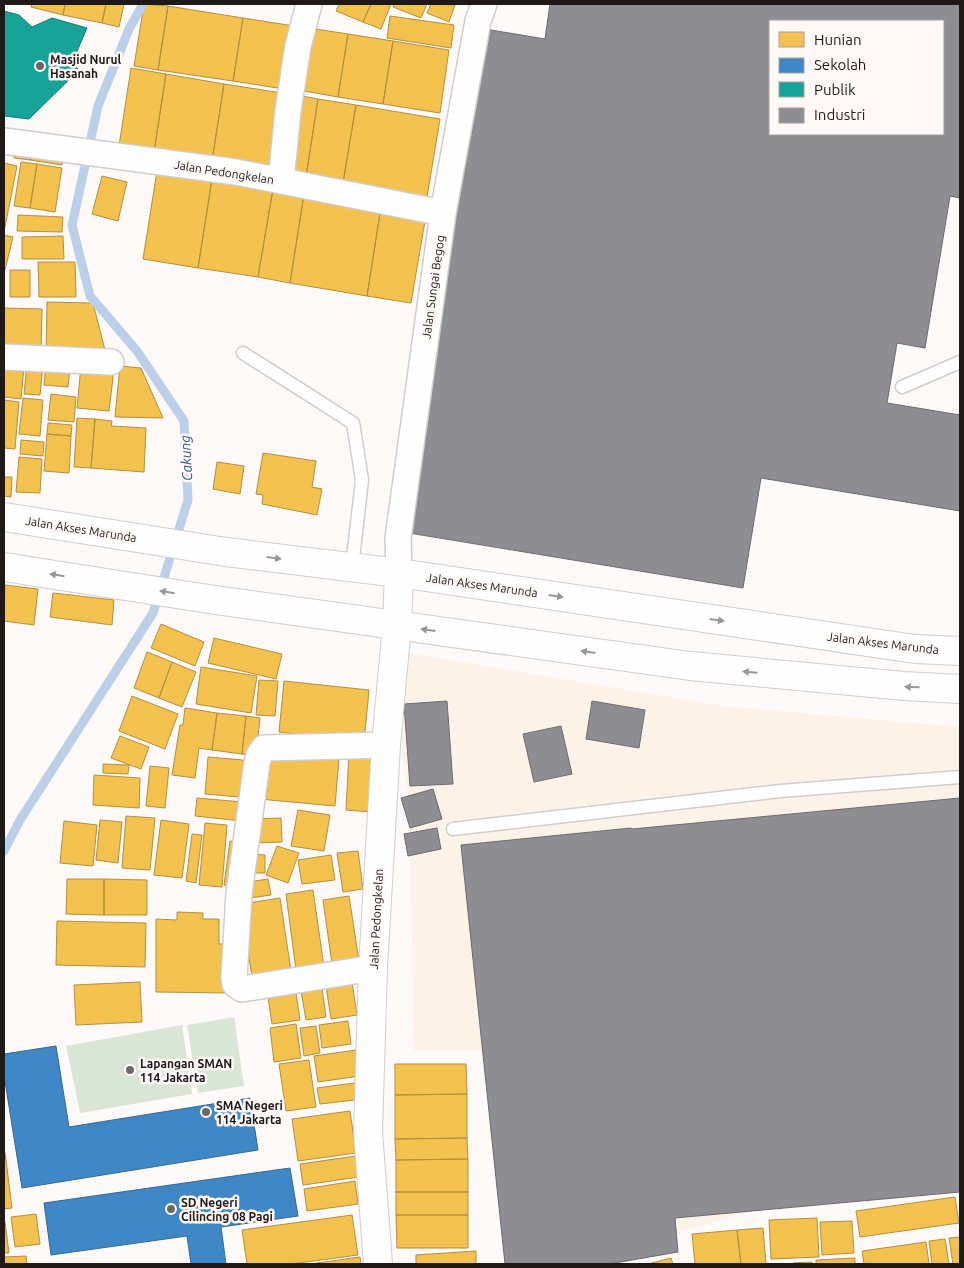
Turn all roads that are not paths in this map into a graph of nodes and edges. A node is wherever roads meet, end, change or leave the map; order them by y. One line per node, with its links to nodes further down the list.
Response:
1 (309, 4): 4 (street)
2 (484, 4): 5 (street, Jalan Sungai Begog)
3 (4, 141): 4 (street, Jalan Pedongkelan)
4 (281, 181): 5 (street, Jalan Pedongkelan)
5 (444, 213): 14 (street, Jalan Sungai Begog)
6 (243, 353): 13 (lane)
7 (4, 357): 8 (street)
8 (111, 362)
9 (960, 362): 10 (lane)
10 (902, 386)
11 (4, 517): 13 (main road, Jalan Akses Marunda, one-way to 13)
12 (4, 567): 15 (main road, one-way to 12)
13 (352, 567): 14 (main road, Jalan Akses Marunda)
14 (399, 573): 15 (main road, Jalan Pedongkelan); 16 (main road, Jalan Akses Marunda, one-way to 16)
15 (397, 625): 17 (main road, one-way to 15); 18 (main road, Jalan Pedongkelan)
16 (960, 651)
17 (960, 689)
18 (386, 745): 21 (main road, Jalan Pedongkelan); 21 (street)
19 (960, 777): 20 (lane)
20 (454, 829)
21 (373, 968): 22 (main road, Jalan Pedongkelan)
22 (378, 1264)

